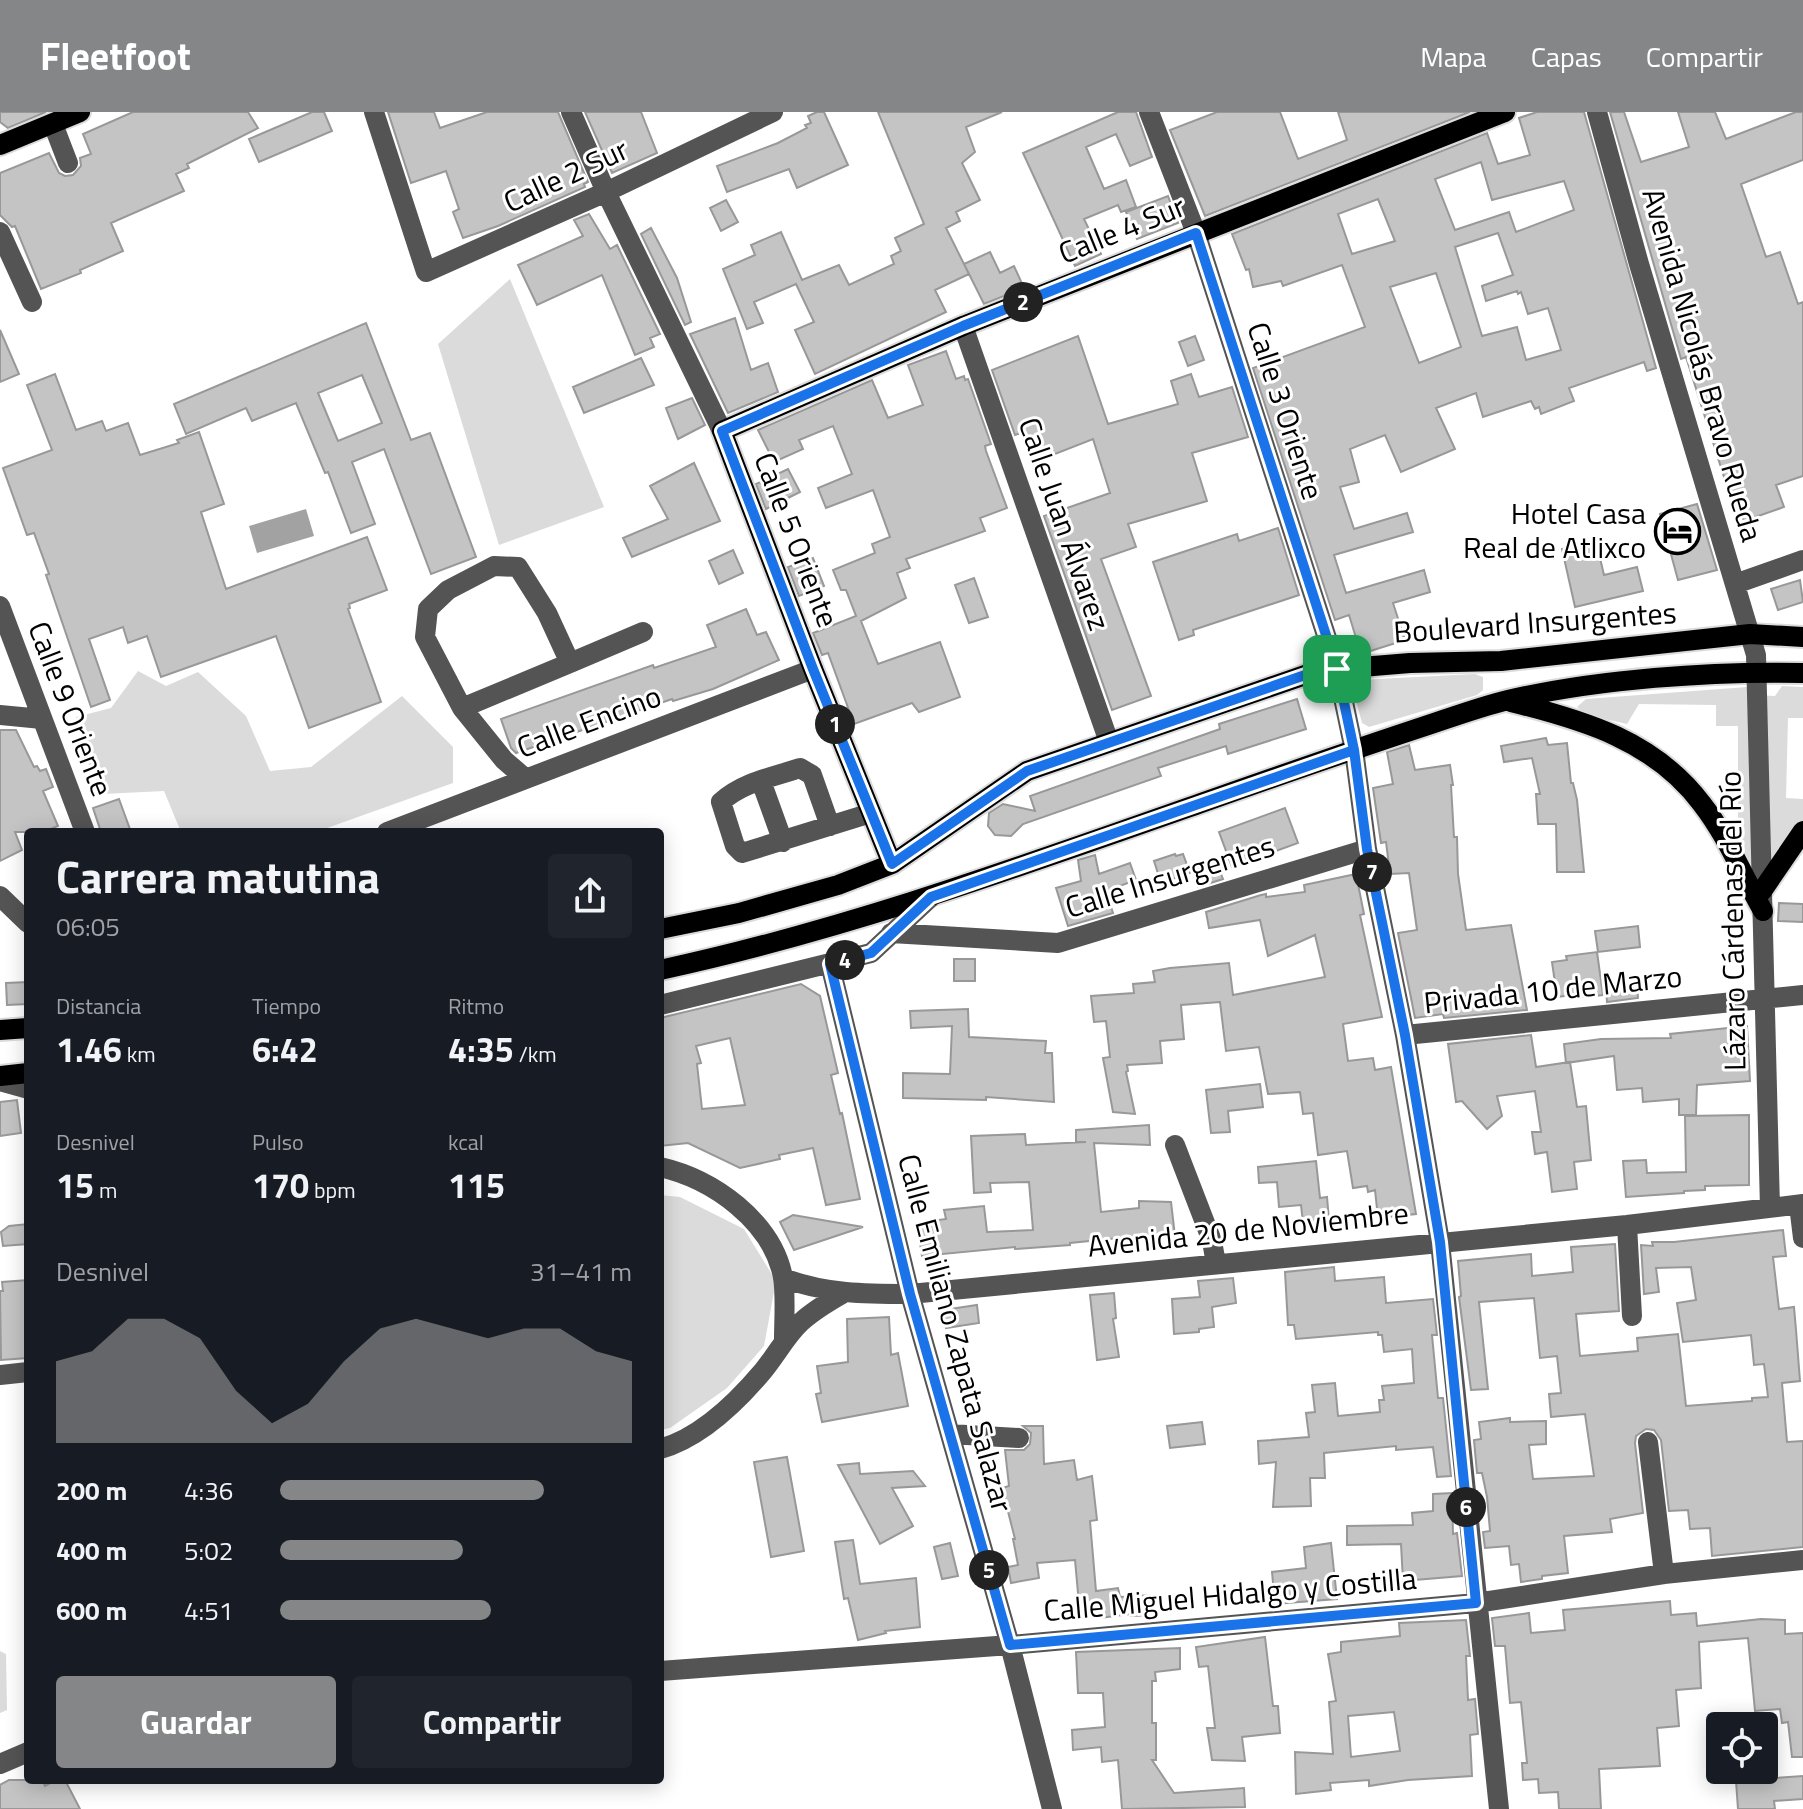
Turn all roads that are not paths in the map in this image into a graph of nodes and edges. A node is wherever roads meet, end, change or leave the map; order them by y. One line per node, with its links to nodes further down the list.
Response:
1 (80, 112): 8 (main road)
2 (374, 112): 11 (street, Calle 2 Sur)
3 (571, 112): 11 (street, Calle 5 Oriente)
4 (773, 112): 11 (street, Calle 2 Sur)
5 (1149, 112): 13 (street, Calle 3 Oriente)
6 (1505, 112): 13 (main road, Calle 4 Sur)
7 (1597, 112): 18 (street, Avenida Nicolás Bravo Rueda)
8 (53, 124): 9 (main road); 10 (street)
9 (0, 145)
10 (68, 163)
11 (606, 192): 16 (street, Calle 5 Oriente)
12 (0, 232): 14 (street)
13 (1196, 233): 15 (main road, Calle 4 Sur); 25 (street, Calle 3 Oriente)
14 (32, 302)
15 (963, 326): 16 (main road, Calle 4 Sur); 33 (street, Calle Juan Álvarez)
16 (722, 431): 24 (main road, Calle 5 Oriente)
17 (1803, 560): 18 (street)
18 (1735, 584): 21 (street, Avenida Nicolás Bravo Rueda)
19 (0, 606): 31 (street, Calle 9 Oriente)
20 (643, 632): 23 (street)
21 (1750, 634): 22 (main road, Boulevard Insurgentes); 25 (main road, Boulevard Insurgentes); 26 (street, Lázaro Cárdenas del Río)
22 (1803, 637)
23 (570, 663): 29 (street); 29 (street)
24 (813, 669): 34 (street, Calle Encino); 36 (main road, Calle 5 Oriente)
25 (1337, 669): 32 (street, Calle 3 Oriente); 33 (main road, Boulevard Insurgentes)
26 (1757, 672): 27 (main road); 28 (main road); 46 (street, Lázaro Cárdenas del Río)
27 (1803, 673)
28 (1507, 701): 32 (main road); 46 (main road)
29 (462, 708): 34 (street)
30 (0, 715): 31 (street)
31 (42, 719): 38 (street, Calle 9 Oriente)
32 (1353, 741): 42 (street, Calle 3 Oriente); 45 (main road)
33 (1109, 742): 43 (main road, Boulevard Insurgentes)
34 (526, 779): 39 (street, Calle Encino)
35 (761, 781): 37 (street); 41 (street); 41 (street)
36 (871, 813): 37 (street); 43 (main road, Calle 5 Oriente)
37 (830, 826): 41 (street)
38 (83, 828)
39 (399, 828)
40 (1803, 831): 46 (main road)
41 (783, 842)
42 (1367, 849): 51 (street, Calle Insurgentes); 59 (street, Calle 3 Oriente)
43 (892, 864): 50 (main road, Boulevard Insurgentes)
44 (0, 896): 48 (street)
45 (931, 897): 51 (street); 53 (main road)
46 (1762, 901): 55 (street, Lázaro Cárdenas del Río)
47 (0, 919): 49 (street)
48 (24, 919)
49 (24, 922)
50 (664, 928)
51 (891, 933): 52 (street)
52 (830, 964): 56 (street); 73 (street, Calle Emiliano Zapata Salazar)
53 (664, 969)
54 (1803, 995): 55 (street, Privada 10 de Marzo)
55 (1764, 999): 59 (street, Privada 10 de Marzo); 66 (street, Lázaro Cárdenas del Río)
56 (664, 1004)
57 (24, 1028): 58 (main road)
58 (0, 1030)
59 (1405, 1035): 69 (street, Calle 3 Oriente)
60 (24, 1074): 61 (main road)
61 (0, 1079): 62 (street)
62 (24, 1088)
63 (1175, 1145): 70 (street)
64 (664, 1169): 71 (street)
65 (1801, 1204): 66 (street, Avenida 20 de Noviembre); 68 (street)
66 (1770, 1208): 67 (street, Avenida 20 de Noviembre)
67 (1627, 1225): 69 (street, Avenida 20 de Noviembre); 74 (street)
68 (1803, 1238)
69 (1440, 1242): 70 (street, Avenida 20 de Noviembre); 84 (street, Calle 3 Oriente)
70 (1216, 1264): 73 (street, Avenida 20 de Noviembre)
71 (783, 1278): 72 (street, Avenida 20 de Noviembre); 75 (street)
72 (842, 1294): 73 (street, Avenida 20 de Noviembre); 75 (street)
73 (910, 1294): 78 (street, Calle Emiliano Zapata Salazar)
74 (1632, 1316)
75 (784, 1339): 81 (street)
76 (24, 1372): 77 (street)
77 (0, 1375)
78 (950, 1434): 79 (street); 85 (street, Calle Emiliano Zapata Salazar)
79 (1019, 1438)
80 (1648, 1442): 83 (street)
81 (664, 1448)
82 (1803, 1560): 83 (street, Calle Miguel Hidalgo y Costilla)
83 (1664, 1574): 84 (street, Calle Miguel Hidalgo y Costilla)
84 (1476, 1603): 85 (street, Calle Miguel Hidalgo y Costilla); 90 (street, Calle 3 Oriente)
85 (1010, 1645): 86 (street, Calle Miguel Hidalgo y Costilla); 89 (street, Calle Emiliano Zapata Salazar)
86 (664, 1671)
87 (24, 1754): 88 (street)
88 (0, 1764)
89 (1052, 1809)
90 (1499, 1809)

